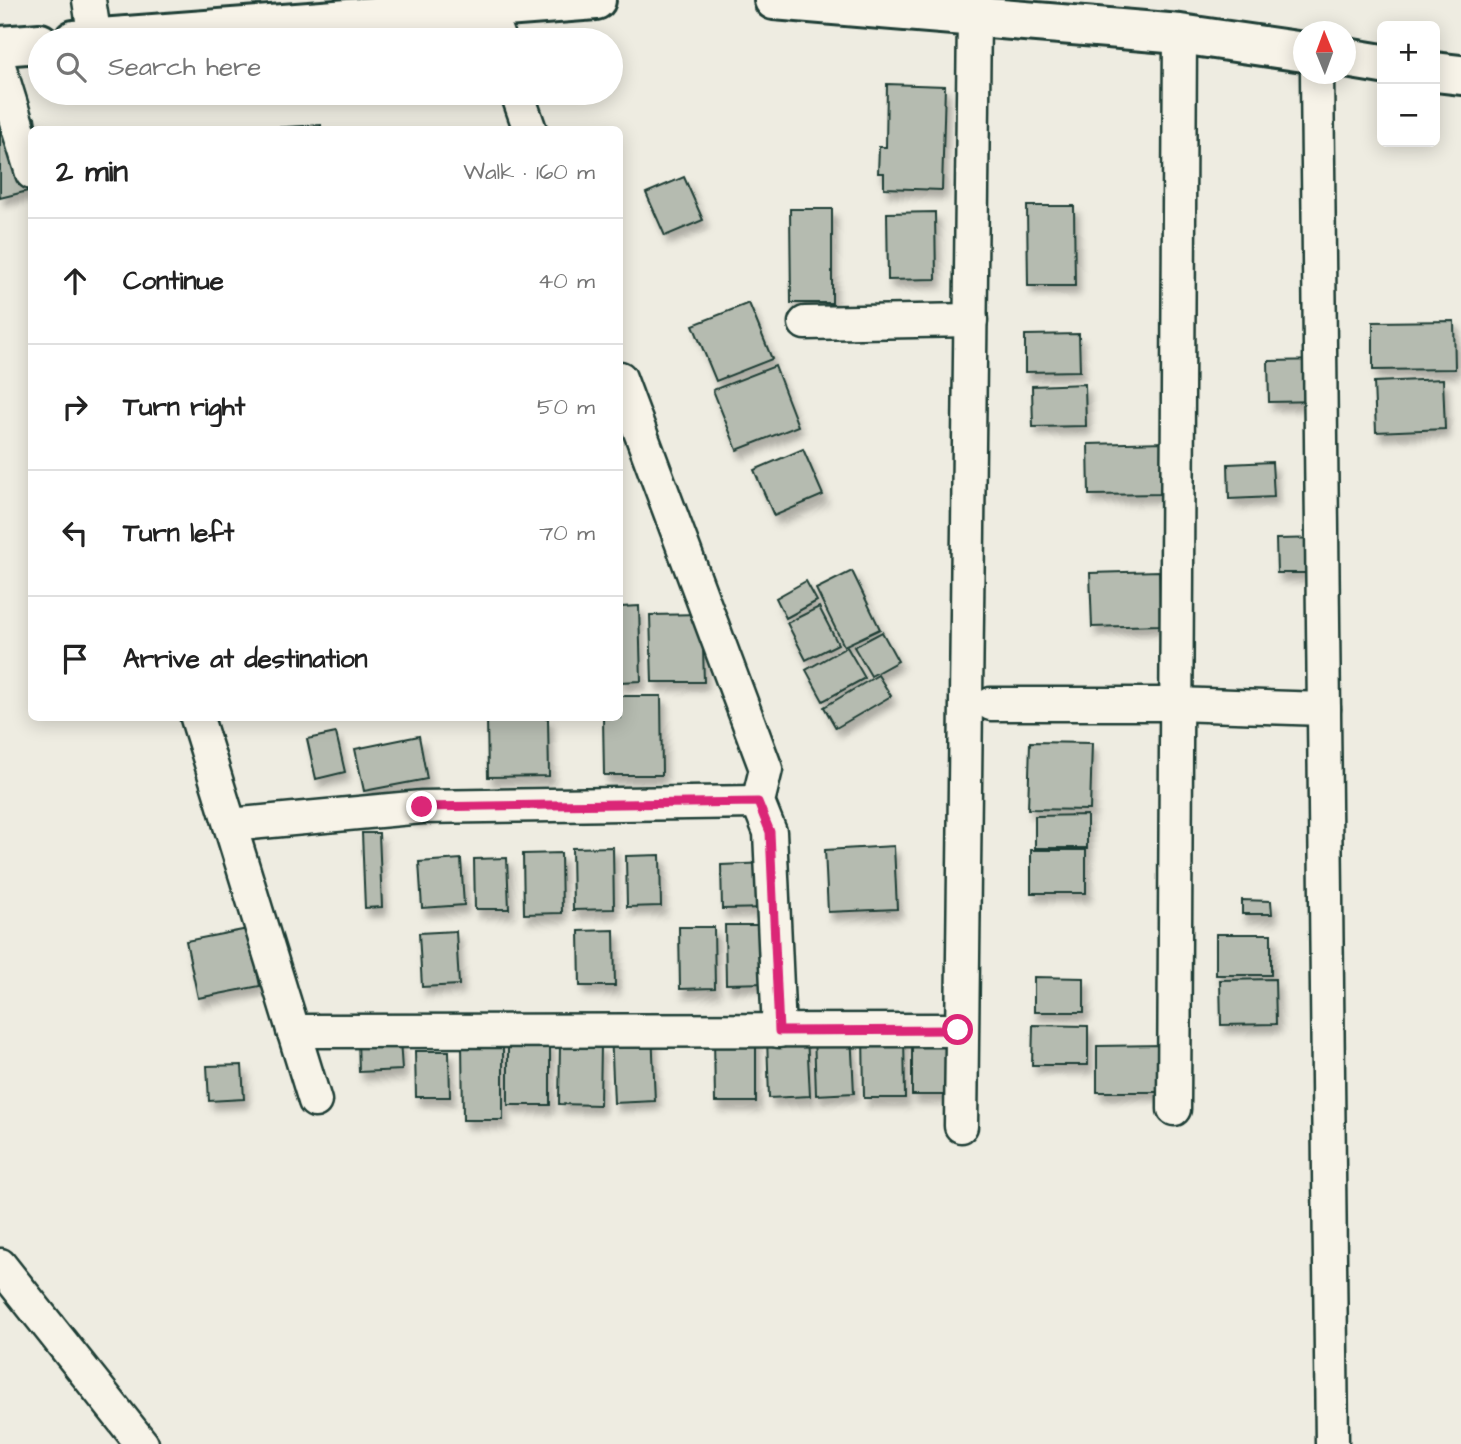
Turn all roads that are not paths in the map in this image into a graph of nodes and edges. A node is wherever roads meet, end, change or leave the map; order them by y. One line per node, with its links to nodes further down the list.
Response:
1 (89, 0): 9 (street)
2 (596, 0): 8 (main road)
3 (774, 0): 4 (main road)
4 (924, 6): 7 (main road)
5 (425, 7): 6 (main road); 8 (main road)
6 (263, 13): 10 (main road)
7 (974, 17): 11 (main road); 24 (street)
8 (493, 24)
9 (85, 28)
10 (160, 28)
11 (1180, 34): 14 (main road); 28 (street)
12 (28, 44): 13 (main road)
13 (0, 46)
14 (1293, 50)
15 (1356, 60): 16 (main road)
16 (1377, 63)
17 (0, 69): 23 (street)
18 (1440, 73): 19 (main road)
19 (1461, 75)
20 (1317, 84): 29 (street)
21 (521, 105): 22 (street)
22 (529, 126)
23 (28, 160)
24 (971, 320): 25 (street); 38 (street)
25 (805, 323)
26 (623, 386): 31 (street)
27 (991, 704): 28 (street)
28 (1175, 704): 29 (street); 37 (street)
29 (1324, 709): 41 (street)
30 (198, 721): 32 (street)
31 (758, 802): 32 (street); 35 (street)
32 (230, 825): 34 (street)
33 (958, 1030): 35 (street)
34 (293, 1031): 35 (street); 36 (street)
35 (779, 1031)
36 (315, 1101)
37 (1174, 1109)
38 (961, 1126)
39 (0, 1265): 40 (street)
40 (142, 1444)
41 (1332, 1444)

